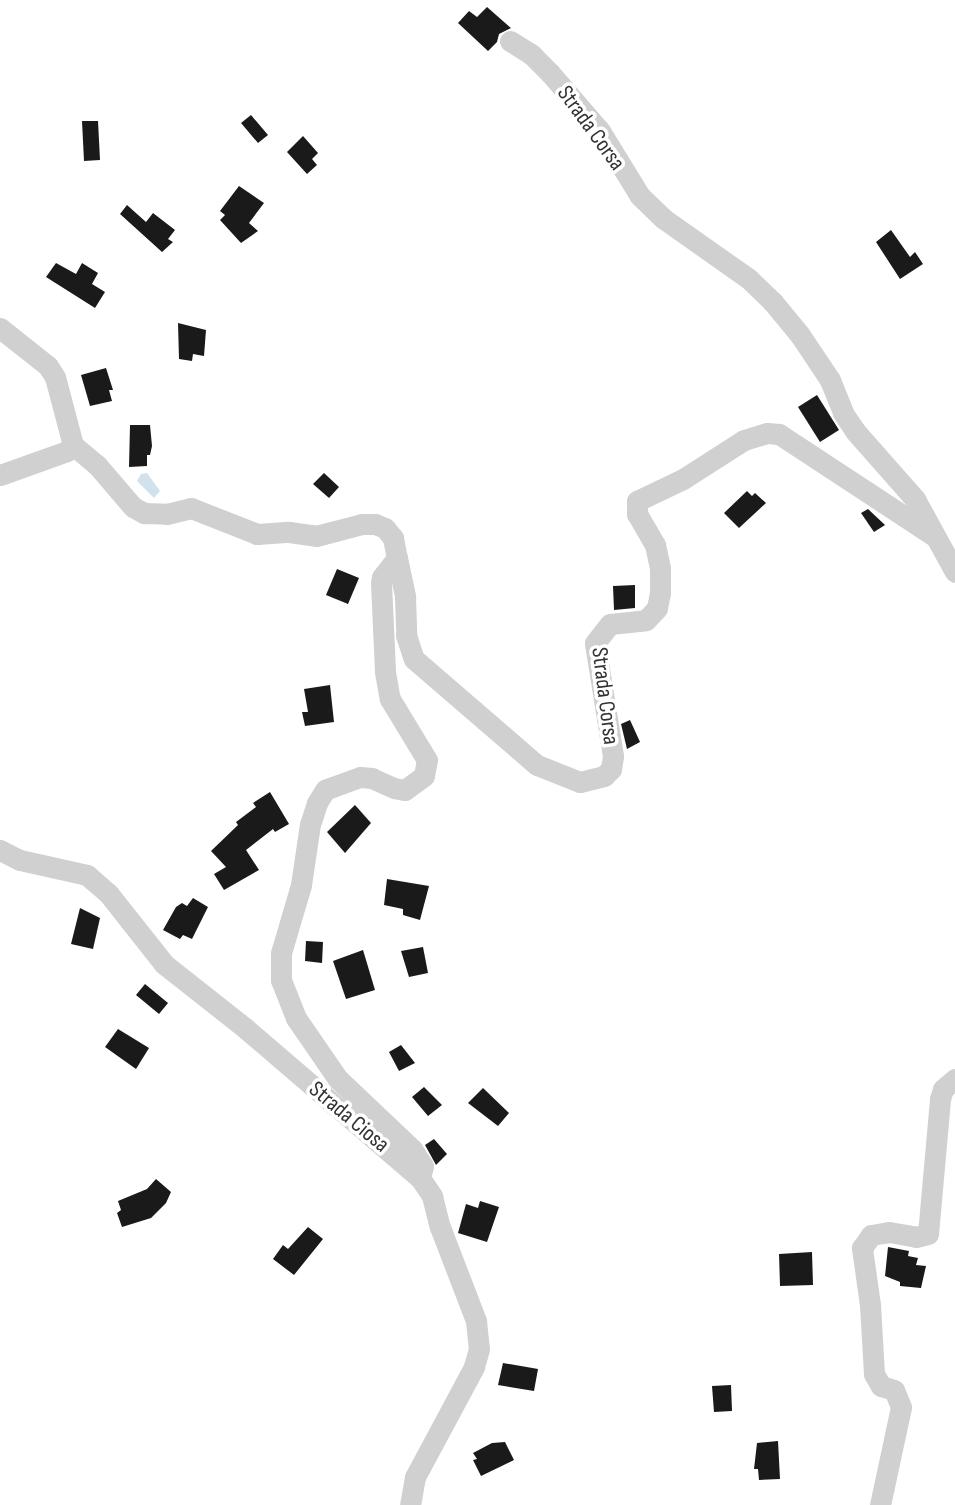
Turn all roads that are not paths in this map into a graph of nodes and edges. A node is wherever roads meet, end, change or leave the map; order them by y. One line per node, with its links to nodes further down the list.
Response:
1 (510, 41): 5 (street, Strada Corsa)
2 (0, 328): 3 (street)
3 (73, 445): 4 (street); 6 (street, Strada Corsa)
4 (0, 475)
5 (934, 536): 6 (street, Strada Corsa); 7 (street, Strada Corsa)
6 (397, 558): 10 (street)
7 (955, 572)
8 (0, 850): 10 (street, Strada Ciosa)
9 (955, 1079): 12 (street)
10 (420, 1178): 11 (street, Strada Ciosa)
11 (410, 1505)
12 (880, 1505)

